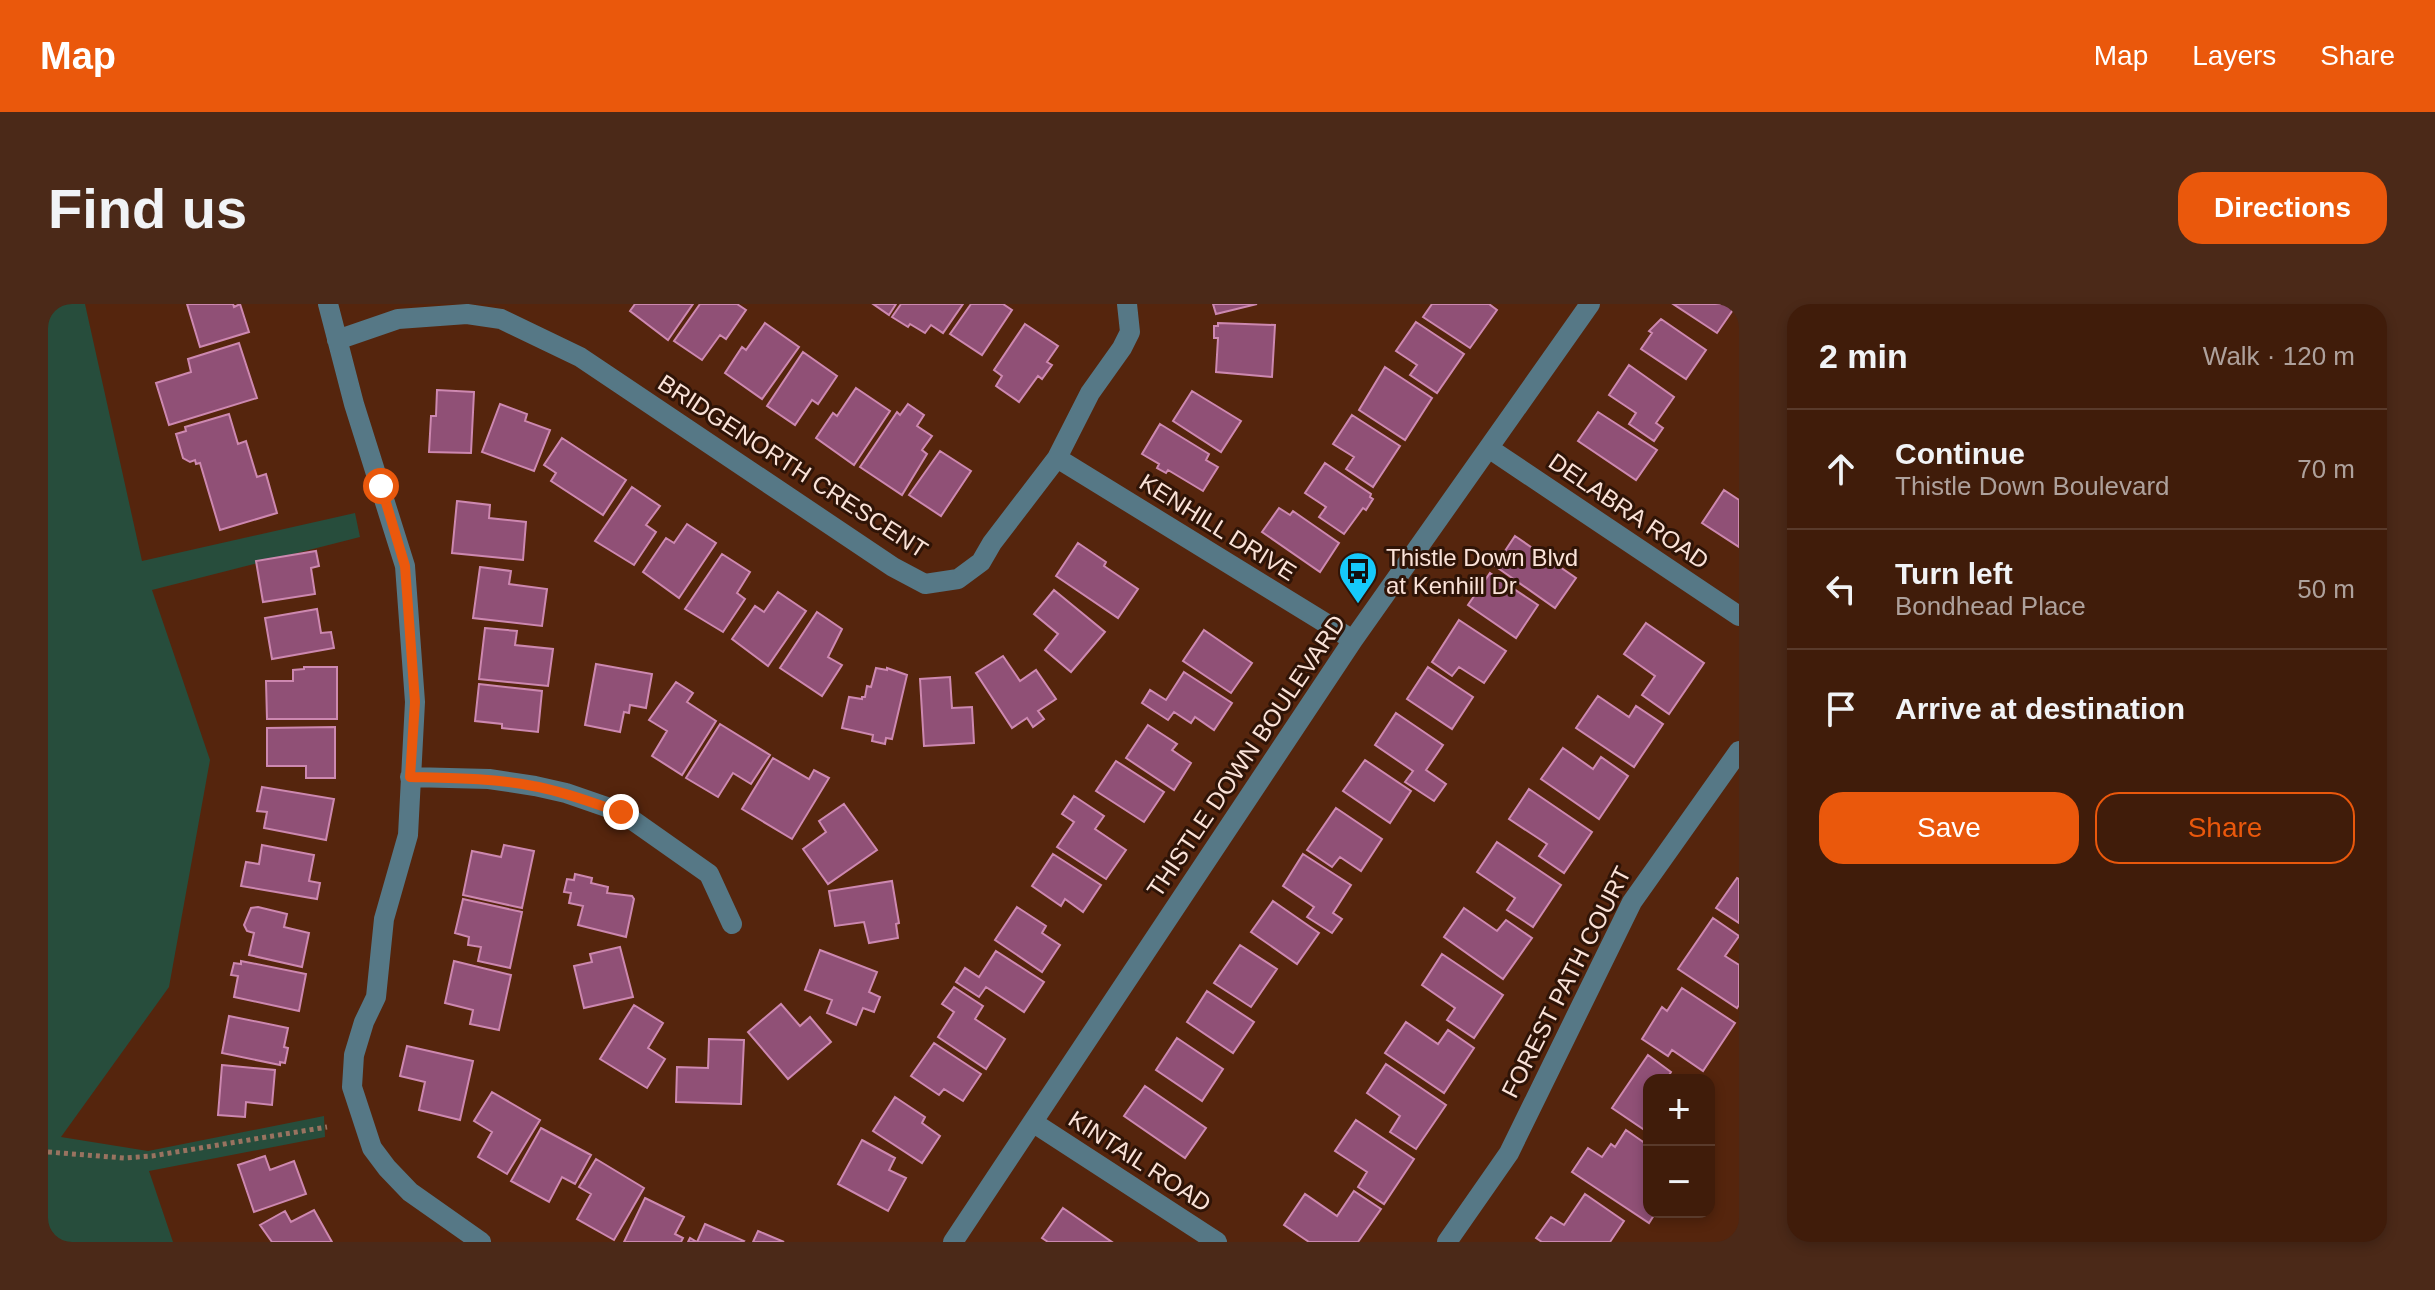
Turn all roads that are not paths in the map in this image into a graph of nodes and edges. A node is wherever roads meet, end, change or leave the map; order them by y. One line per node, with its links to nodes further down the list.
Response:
1 (328, 304): 4 (street)
2 (1127, 304): 6 (street, BRIDGENORTH CRESCENT)
3 (1590, 304): 5 (street, THISTLE DOWN BOULEVARD)
4 (337, 340): 6 (street, BRIDGENORTH CRESCENT); 10 (street)
5 (1490, 449): 7 (street, DELABRA ROAD); 8 (street, THISTLE DOWN BOULEVARD)
6 (1057, 458): 8 (street, KENHILL DRIVE)
7 (1739, 616)
8 (1353, 640): 12 (street, THISTLE DOWN BOULEVARD)
9 (1739, 751): 16 (street, FOREST PATH COURT)
10 (410, 777): 11 (street); 13 (street)
11 (732, 924)
12 (1034, 1123): 14 (street, THISTLE DOWN BOULEVARD); 15 (street, KINTAIL ROAD)
13 (481, 1242)
14 (953, 1242)
15 (1217, 1242)
16 (1447, 1242)

